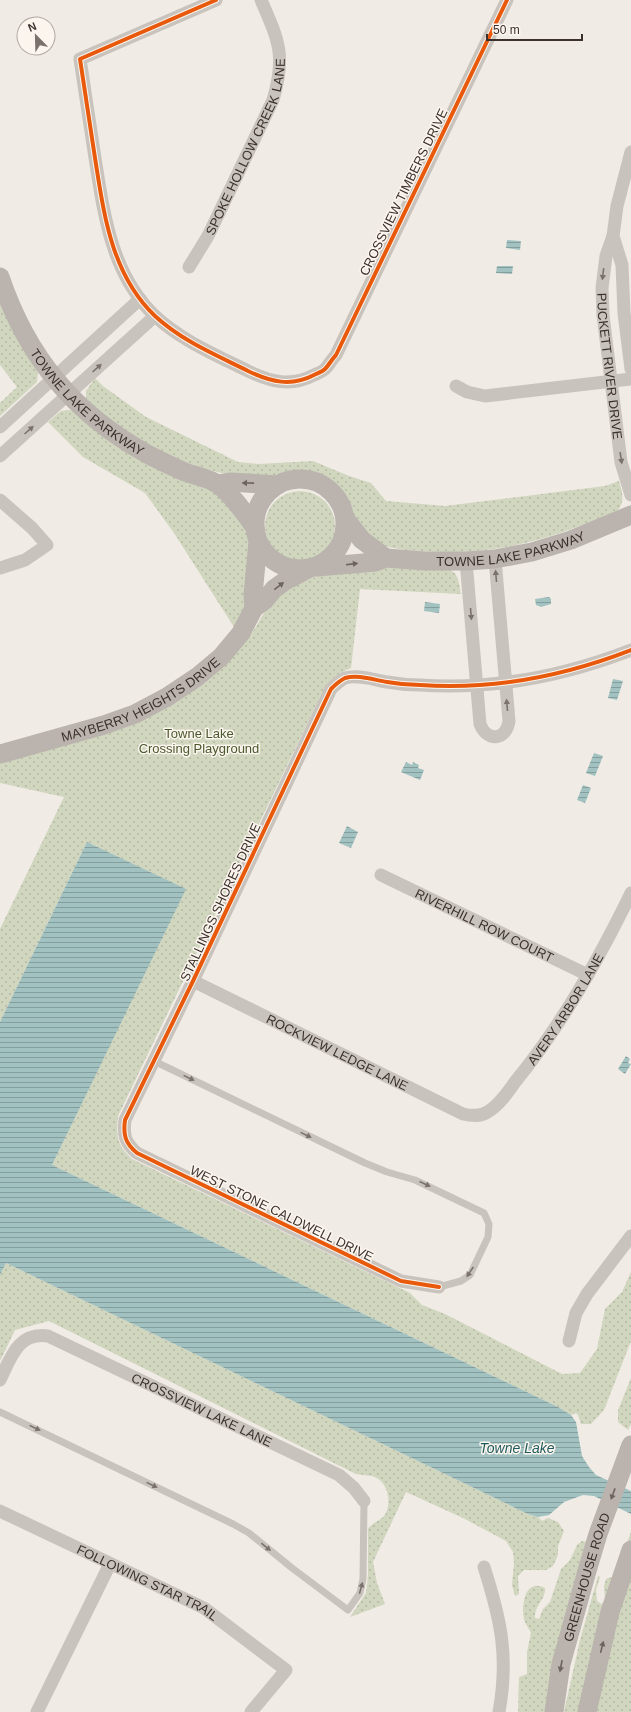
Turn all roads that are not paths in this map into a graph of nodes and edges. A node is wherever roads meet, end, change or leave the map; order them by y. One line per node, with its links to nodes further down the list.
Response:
1 (216, 0): 8 (street, CROSSVIEW TIMBERS DRIVE)
2 (261, 0): 6 (street, SPOKE HOLLOW CREEK LANE)
3 (507, 0): 9 (street, CROSSVIEW TIMBERS DRIVE)
4 (631, 152): 5 (street, PUCKETT RIVER DRIVE)
5 (613, 236): 10 (street, PUCKETT RIVER DRIVE); 12 (street, PUCKETT RIVER DRIVE, one-way to 12)
6 (189, 267)
7 (0, 277): 11 (street, TOWNE LAKE PARKWAY)
8 (140, 299): 9 (street, CROSSVIEW TIMBERS DRIVE); 11 (street)
9 (155, 316): 14 (street, one-way to 9)
10 (631, 369)
11 (54, 379): 14 (street, TOWNE LAKE PARKWAY); 15 (street)
12 (621, 380): 13 (street); 19 (street, PUCKETT RIVER DRIVE, one-way to 19)
13 (456, 386)
14 (68, 395): 16 (street, one-way to 14); 17 (street, TOWNE LAKE PARKWAY)
15 (0, 427)
16 (0, 456)
17 (218, 484): 18 (street, TOWNE LAKE PARKWAY, one-way to 17); 23 (street, TOWNE LAKE PARKWAY)
18 (278, 485): 22 (street); 23 (street)
19 (631, 495)
20 (0, 500): 27 (street)
21 (631, 515): 25 (street, TOWNE LAKE PARKWAY)
22 (346, 520): 24 (street); 28 (street)
23 (256, 534): 28 (street); 29 (street, MAYBERRY HEIGHTS DRIVE)
24 (386, 558): 26 (street, TOWNE LAKE PARKWAY); 28 (street, TOWNE LAKE PARKWAY, one-way to 24)
25 (495, 559): 26 (street, TOWNE LAKE PARKWAY); 31 (street, one-way to 25)
26 (466, 561): 32 (street, one-way to 32)
27 (0, 568)
28 (313, 568): 29 (street, MAYBERRY HEIGHTS DRIVE, one-way to 28)
29 (254, 608): 33 (street, MAYBERRY HEIGHTS DRIVE)
30 (631, 650): 31 (street)
31 (506, 682): 32 (street); 32 (street, one-way to 31)
32 (477, 685): 37 (street, STALLINGS SHORES DRIVE)
33 (0, 754)
34 (381, 875): 36 (street, RIVERHILL ROW COURT)
35 (631, 893): 36 (street, AVERY ARBOR LANE)
36 (588, 975): 39 (street, AVERY ARBOR LANE)
37 (193, 982): 38 (street, STALLINGS SHORES DRIVE); 39 (street, ROCKVIEW LEDGE LANE)
38 (154, 1061): 40 (street, STALLINGS SHORES DRIVE); 42 (lane, one-way to 42)
39 (484, 1114)
40 (125, 1140): 42 (street, WEST STONE CALDWELL DRIVE)
41 (631, 1236): 43 (street)
42 (439, 1287)
43 (569, 1340)
44 (0, 1380): 47 (street, CROSSVIEW LAKE LANE)
45 (0, 1412): 47 (lane, one-way to 47)
46 (629, 1451): 55 (street, GREENHOUSE ROAD, one-way to 55)
47 (364, 1501)
48 (0, 1511): 50 (street, FOLLOWING STAR TRAIL)
49 (631, 1550): 56 (street, one-way to 49)
50 (110, 1564): 52 (street); 53 (street, FOLLOWING STAR TRAIL)
51 (484, 1567): 54 (street)
52 (37, 1712)
53 (251, 1712)
54 (499, 1712)
55 (554, 1712)
56 (587, 1712)

